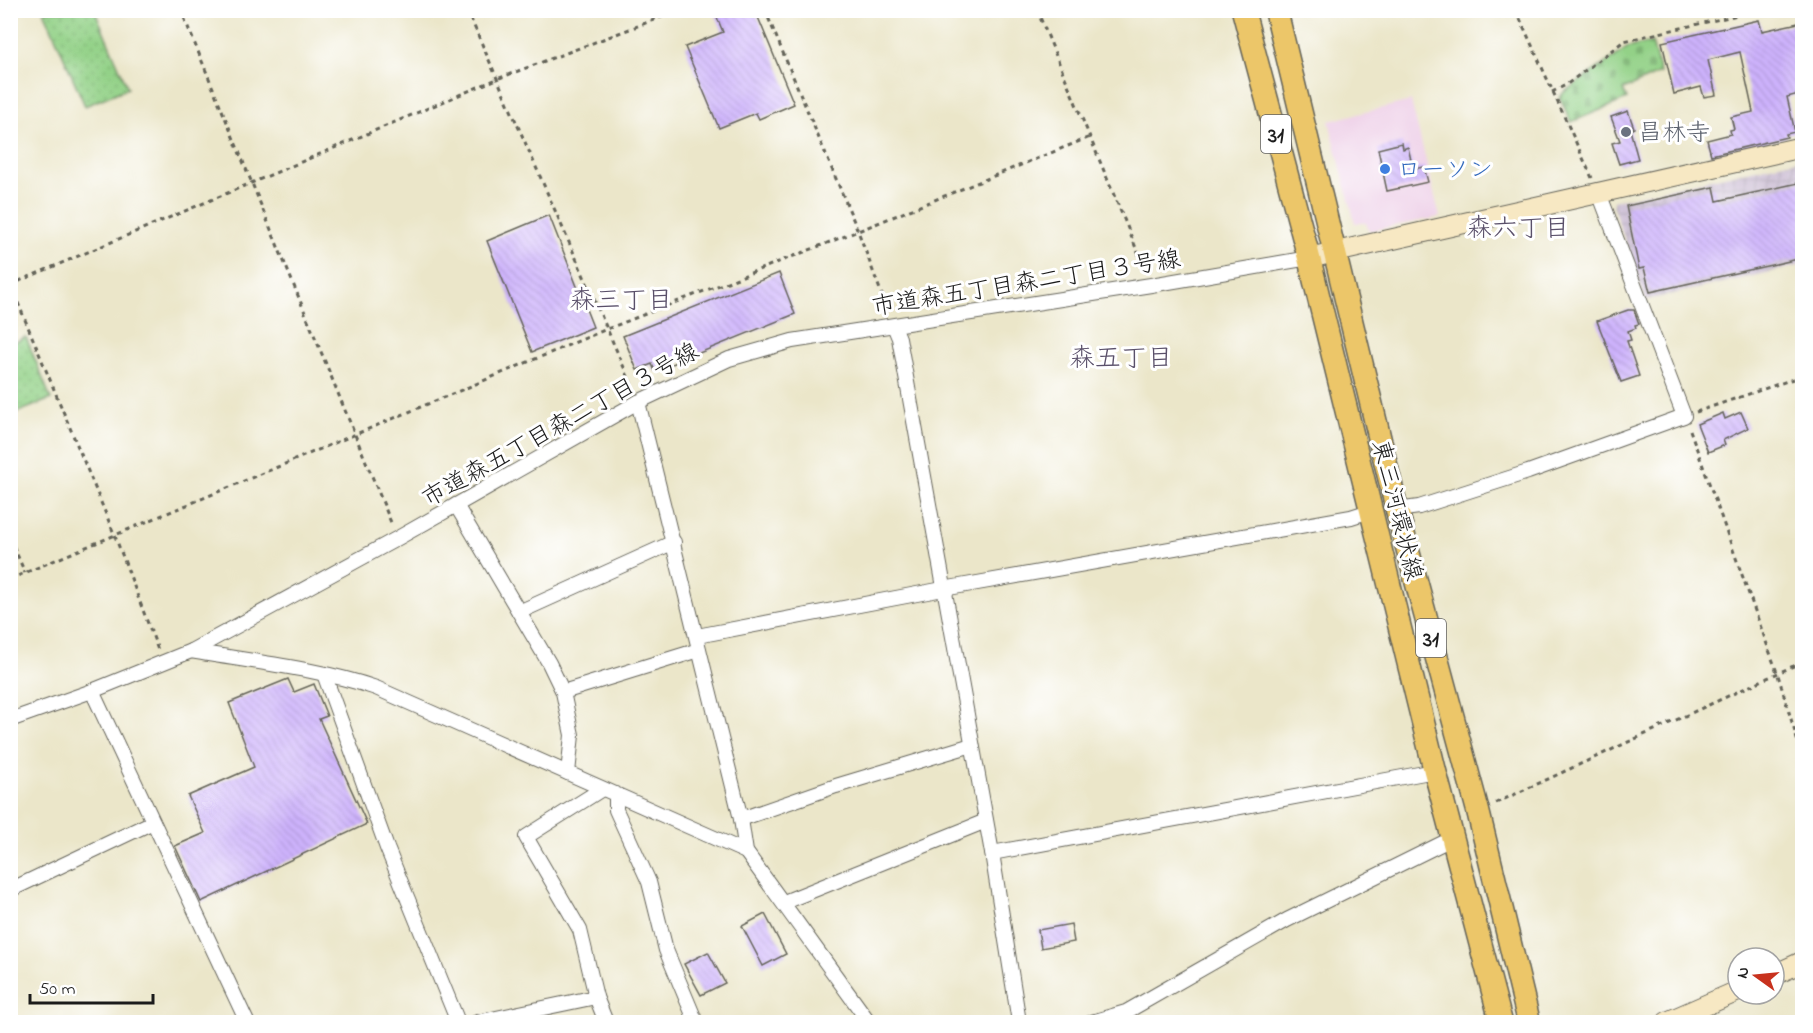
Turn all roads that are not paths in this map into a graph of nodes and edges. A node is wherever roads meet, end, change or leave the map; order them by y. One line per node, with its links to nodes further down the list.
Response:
1 (1243, 10): 6 (main road, 東三河環状線 / 31)
2 (1276, 10): 5 (main road, 東三河環状線 / 31)
3 (1803, 147): 4 (main road)
4 (1599, 193): 5 (main road); 10 (street)
5 (1334, 252): 6 (main road); 10 (main road, 東三河環状線 / 31)
6 (1310, 258): 7 (street, 市道森五丁目森二丁目３号線); 11 (main road, 東三河環状線 / 31)
7 (894, 326): 8 (street, 市道森五丁目森二丁目３号線); 13 (street)
8 (639, 402): 9 (street, 市道森五丁目森二丁目３号線); 12 (street)
9 (456, 505): 14 (street); 16 (street, 市道森五丁目森二丁目３号線)
10 (1397, 510): 47 (main road, 東三河環状線 / 31)
11 (1370, 511): 13 (street); 22 (main road, 東三河環状線 / 31)
12 (674, 542): 14 (street); 15 (street)
13 (943, 589): 15 (street); 21 (street)
14 (519, 612): 19 (street)
15 (698, 643): 19 (street); 26 (street)
16 (191, 651): 17 (street); 18 (street, 市道森五丁目森二丁目３号線)
17 (324, 674): 23 (street); 39 (street)
18 (92, 691): 20 (street, 市道森五丁目森二丁目３号線); 28 (street)
19 (563, 692): 23 (street)
20 (10, 720)
21 (972, 745): 26 (street); 27 (street)
22 (1435, 771): 29 (main road, 東三河環状線 / 31); 31 (street)
23 (568, 773): 24 (street)
24 (602, 789): 25 (street); 37 (street)
25 (616, 795): 30 (street); 42 (street)
26 (741, 819): 30 (street)
27 (986, 821): 31 (street); 33 (street)
28 (153, 822): 32 (street); 38 (street)
29 (1454, 838): 45 (street); 46 (main road, 東三河環状線 / 31)
30 (746, 852): 33 (street)
31 (992, 853): 44 (street)
32 (10, 890)
33 (784, 902): 43 (street)
34 (1803, 962): 35 (main road)
35 (1786, 970)
36 (1726, 996): 48 (main road)
37 (596, 997): 40 (street); 41 (street)
38 (247, 1023)
39 (458, 1023)
40 (477, 1023)
41 (606, 1023)
42 (696, 1023)
43 (870, 1023)
44 (1019, 1023)
45 (1092, 1023)
46 (1501, 1023)
47 (1530, 1023)
48 (1667, 1023)

